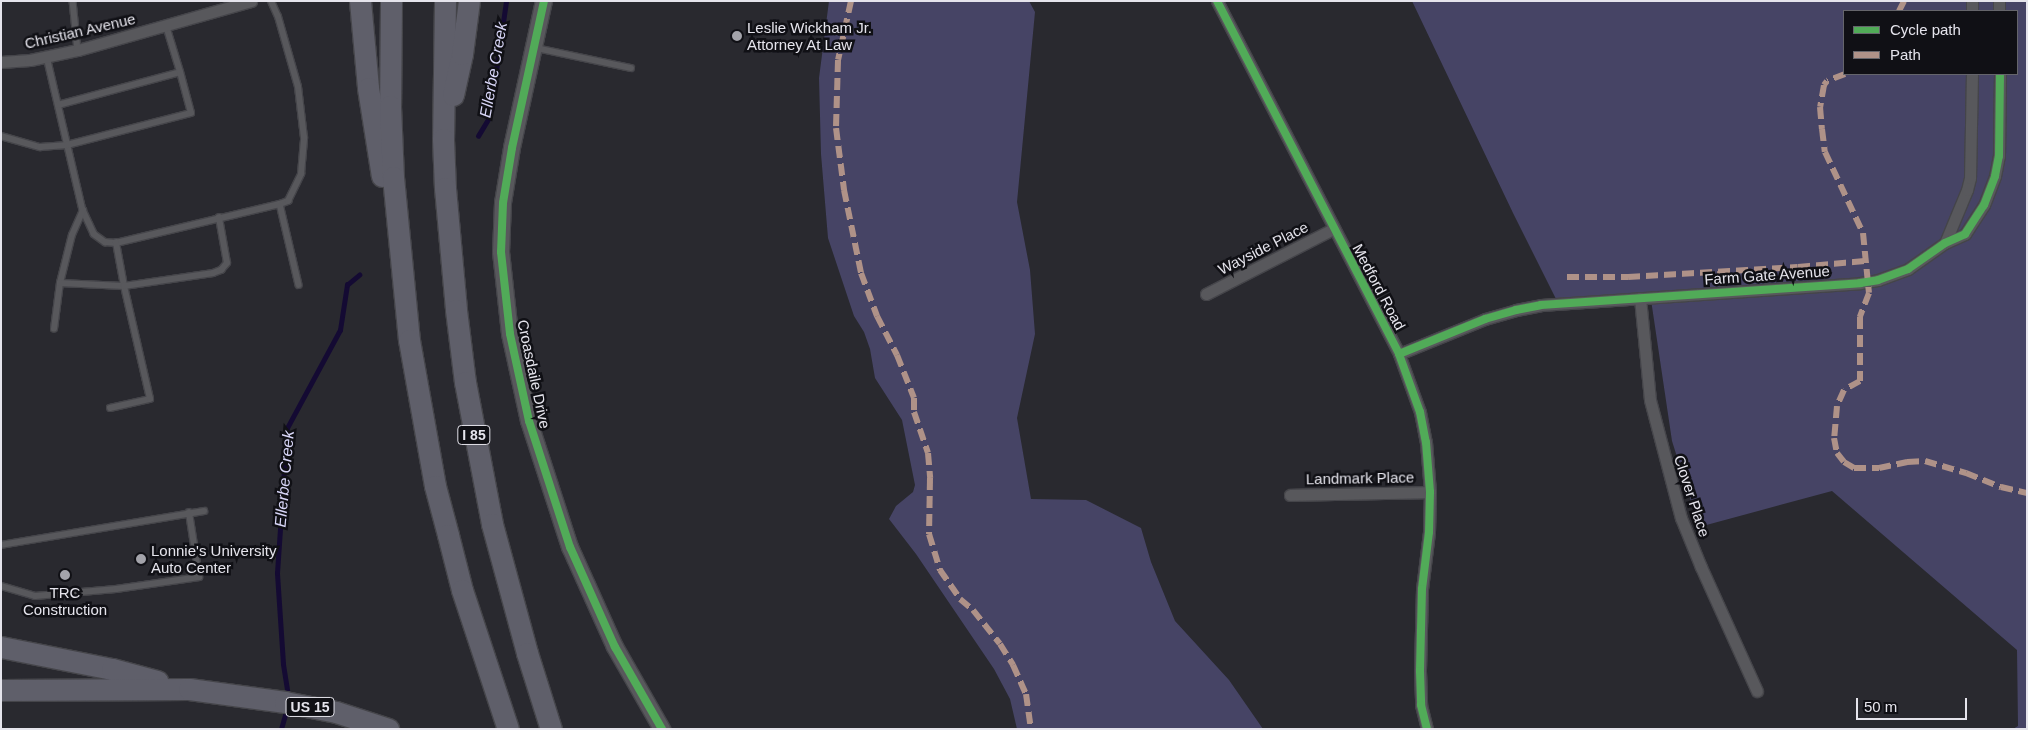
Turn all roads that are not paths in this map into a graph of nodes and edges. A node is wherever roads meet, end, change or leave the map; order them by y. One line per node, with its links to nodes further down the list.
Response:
1 (72, 1): 12 (lane)
2 (251, 1): 10 (street, Christian Avenue)
3 (272, 1): 23 (lane)
4 (360, 1): 29 (highway)
5 (391, 1): 29 (highway)
6 (445, 1): 21 (highway, I 85)
7 (468, 1): 21 (highway)
8 (544, 1): 11 (street, Croasdaile Drive)
9 (1217, 1): 26 (street, Medford Road)
10 (166, 26): 12 (street, Christian Avenue); 16 (lane)
11 (534, 48): 15 (lane); 51 (street, Croasdaile Drive)
12 (78, 50): 13 (street, Christian Avenue)
13 (47, 56): 14 (street, Christian Avenue); 19 (lane)
14 (1, 62)
15 (631, 68)
16 (180, 72): 19 (lane); 22 (lane)
17 (1972, 75): 28 (street)
18 (2000, 75): 28 (street, Farm Gate Avenue)
19 (58, 104): 22 (lane)
20 (1, 136): 22 (lane)
21 (443, 139): 50 (highway, I 85)
22 (67, 145): 24 (lane)
23 (280, 204): 25 (lane); 31 (lane)
24 (83, 210): 27 (lane); 30 (lane)
25 (220, 218): 27 (lane); 32 (lane)
26 (1334, 229): 33 (street, Wayside Place); 36 (street, Medford Road)
27 (116, 243): 32 (lane)
28 (1945, 243): 34 (street, Farm Gate Avenue)
29 (401, 274): 49 (highway)
30 (60, 283): 32 (lane); 35 (lane)
31 (299, 284)
32 (124, 286): 37 (lane)
33 (1206, 294)
34 (1640, 298): 36 (street, Farm Gate Avenue); 47 (street, Clover Place)
35 (54, 329)
36 (1399, 354): 38 (street, Medford Road)
37 (110, 408)
38 (1430, 492): 39 (street, Landmark Place); 52 (street, Medford Road)
39 (1290, 494)
40 (204, 511): 41 (lane)
41 (189, 513): 42 (lane); 43 (lane)
42 (1, 545)
43 (1, 586)
44 (1, 647): 45 (highway)
45 (189, 689): 46 (highway, US 15); 48 (highway, US 15)
46 (1, 690)
47 (1757, 691)
48 (388, 729)
49 (508, 729)
50 (551, 729)
51 (662, 729)
52 (1426, 729)

